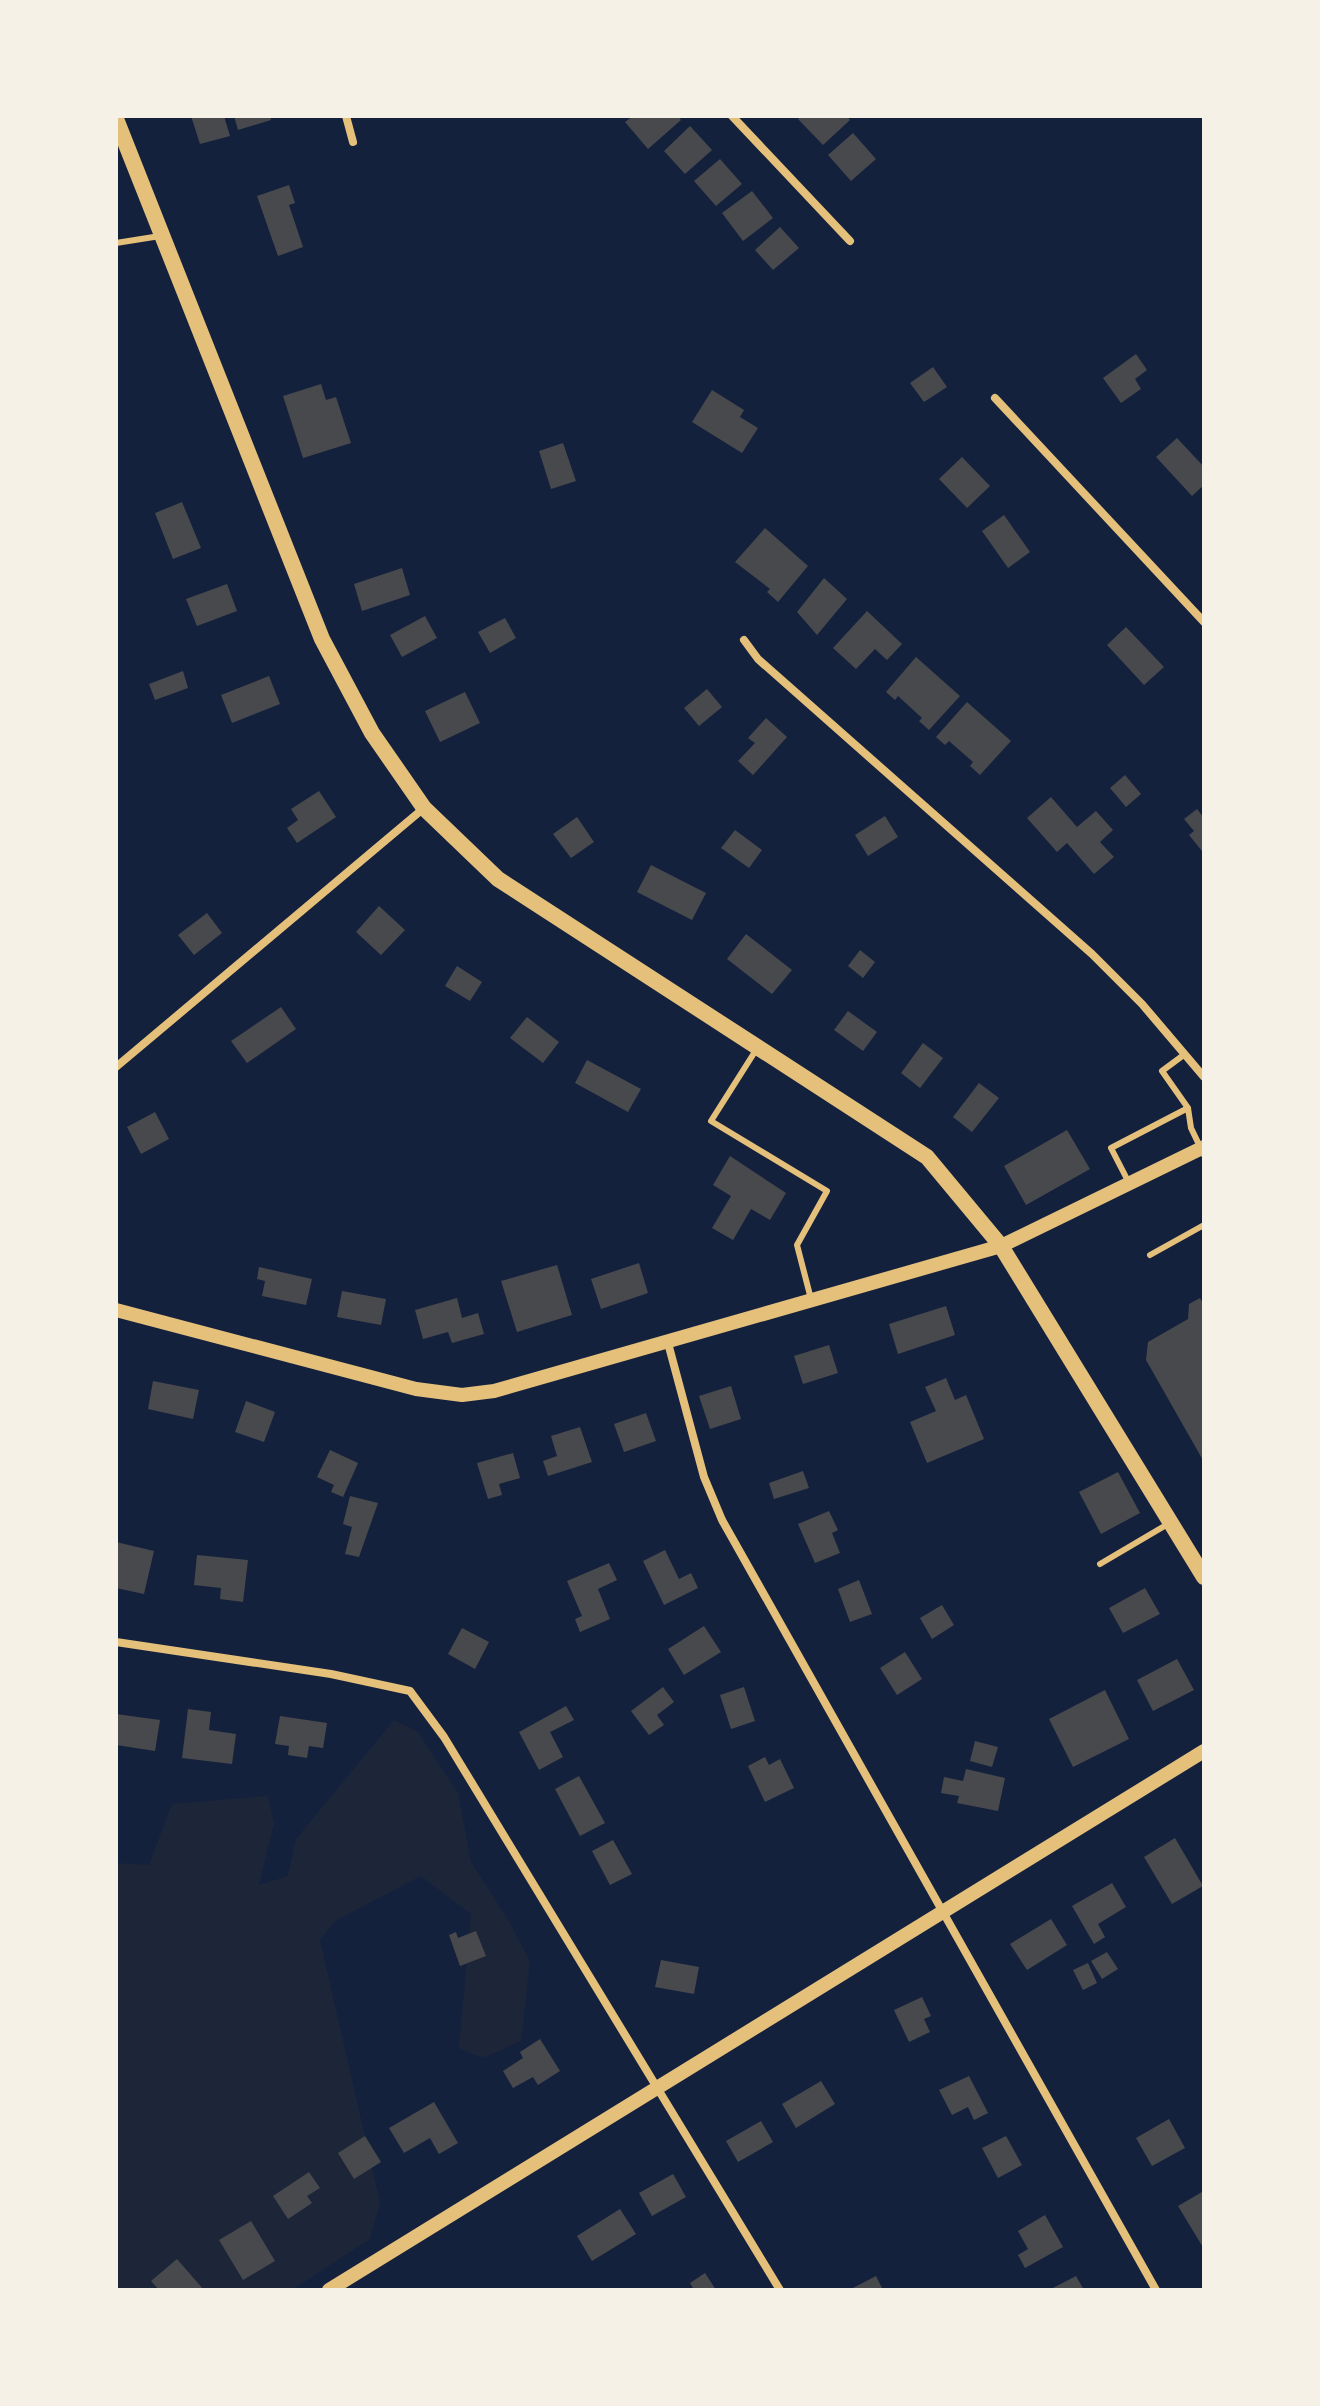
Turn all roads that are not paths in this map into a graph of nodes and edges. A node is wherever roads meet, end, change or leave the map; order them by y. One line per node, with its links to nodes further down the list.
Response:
1 (346, 116): 4 (street)
2 (732, 116): 6 (street)
3 (116, 119): 5 (main road)
4 (353, 142)
5 (164, 236): 7 (lane); 11 (main road)
6 (850, 241)
7 (116, 243)
8 (995, 398): 9 (street)
9 (1204, 622)
10 (744, 640): 13 (street)
11 (424, 808): 12 (main road); 14 (street)
12 (758, 1047): 20 (main road); 22 (lane)
13 (1185, 1053): 15 (street); 16 (lane)
14 (116, 1067)
15 (1204, 1077)
16 (1188, 1108): 17 (lane); 18 (lane)
17 (1203, 1151): 18 (street)
18 (1130, 1184): 20 (street)
19 (1204, 1225): 21 (lane)
20 (1001, 1246): 22 (street); 25 (main road)
21 (1150, 1255)
22 (812, 1302): 24 (street)
23 (116, 1310): 24 (street)
24 (668, 1343): 30 (street)
25 (1171, 1522): 26 (lane); 27 (main road)
26 (1100, 1564)
27 (1204, 1577)
28 (116, 1642): 31 (street)
29 (1204, 1751): 30 (street)
30 (945, 1912): 31 (street); 34 (street)
31 (658, 2088): 32 (street); 33 (street)
32 (329, 2290)
33 (780, 2290)
34 (1156, 2290)

